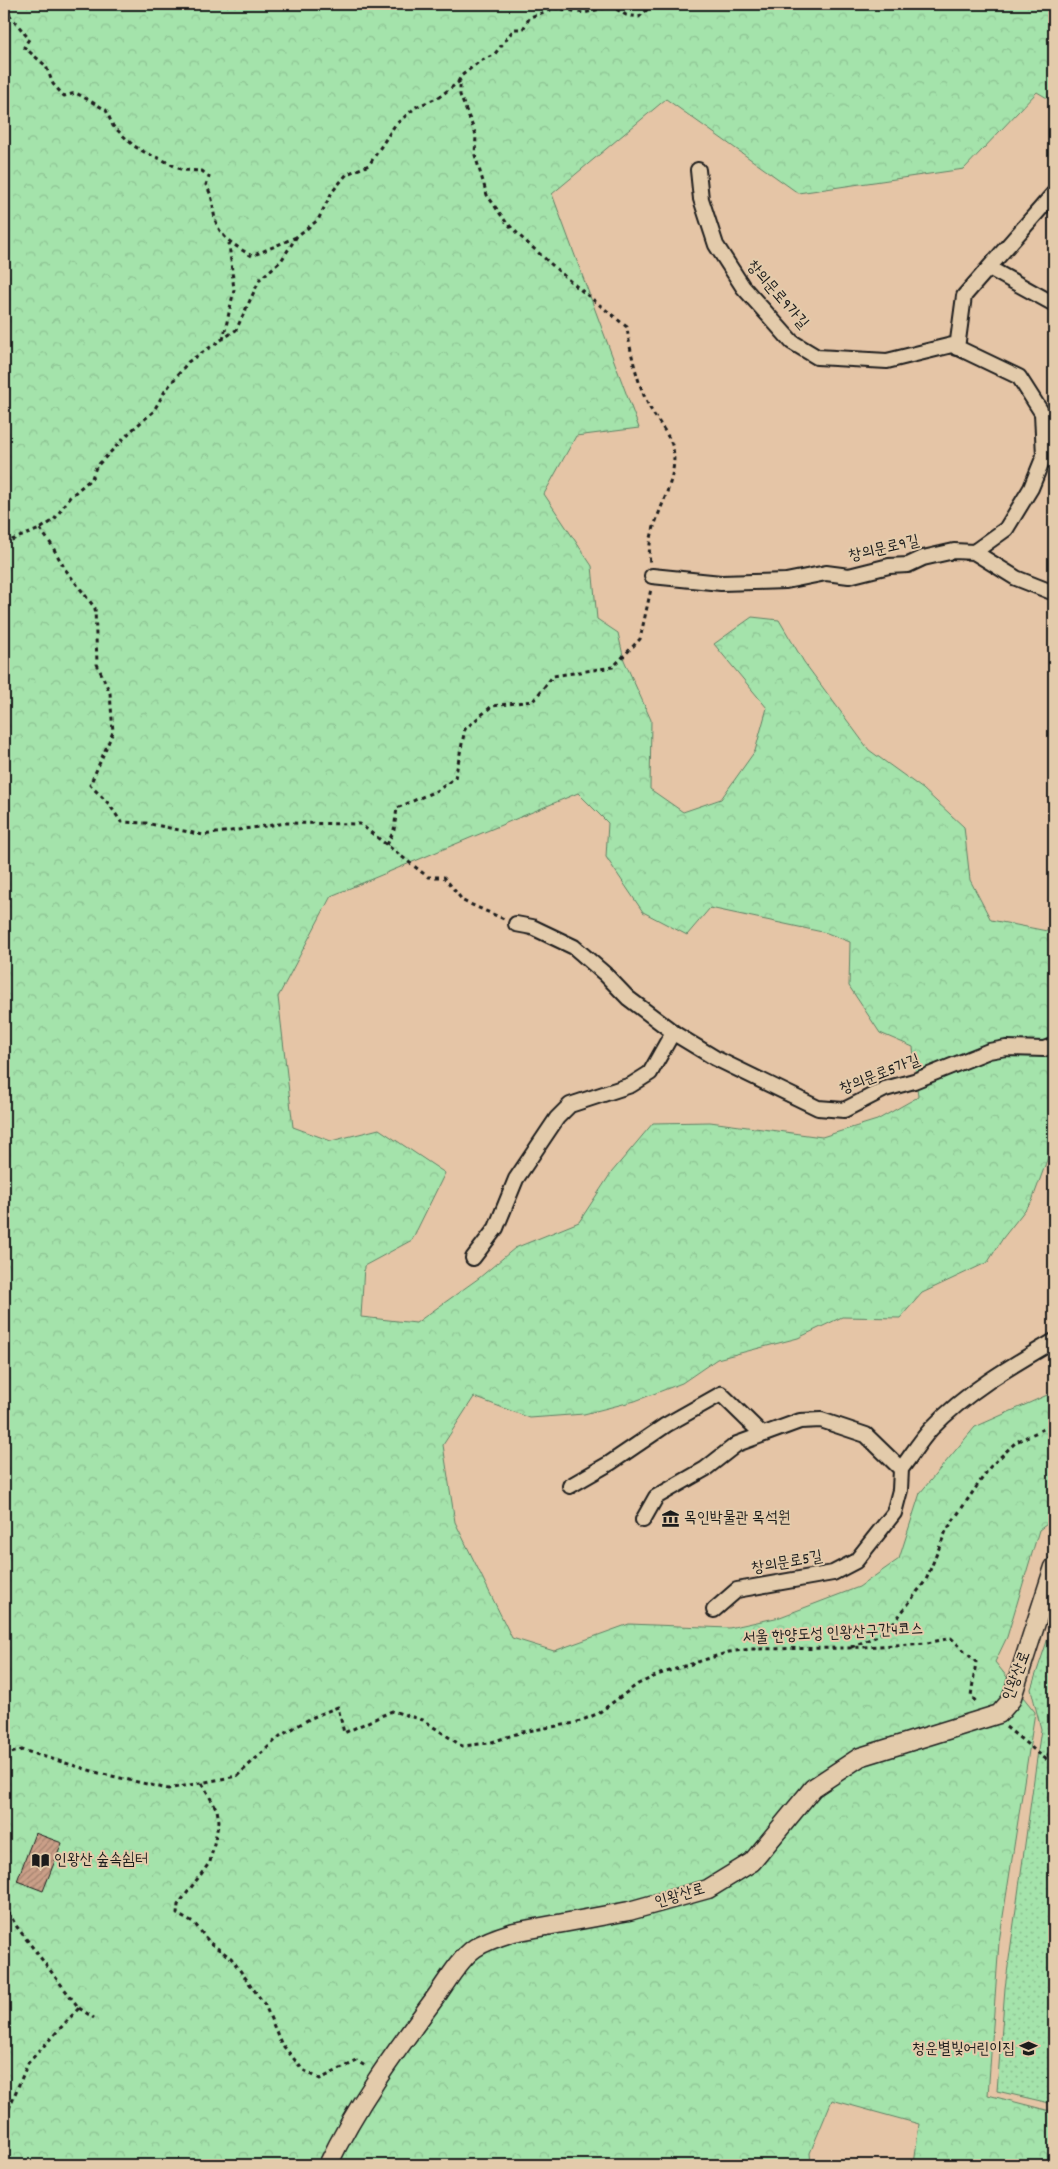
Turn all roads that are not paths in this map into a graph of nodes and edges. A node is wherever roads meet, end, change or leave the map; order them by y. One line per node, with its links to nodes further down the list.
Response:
1 (698, 170): 5 (street, 창의문로9가길)
2 (1054, 193): 3 (street)
3 (989, 268): 4 (street); 5 (street)
4 (1054, 304)
5 (957, 348): 6 (street, 창의문로9가길)
6 (974, 552): 7 (street, 창의문로9길); 8 (street)
7 (653, 576)
8 (1054, 594)
9 (516, 924): 10 (street, 창의문로5가길)
10 (673, 1032): 11 (street, 창의문로5가길); 12 (street)
11 (1054, 1045)
12 (473, 1258)
13 (1054, 1342): 15 (street)
14 (762, 1434): 15 (street); 16 (street); 17 (street)
15 (901, 1469): 19 (street, 창의문로5길)
16 (570, 1486)
17 (643, 1520)
18 (1054, 1567): 20 (street, 인왕산로)
19 (714, 1610)
20 (328, 2165)

